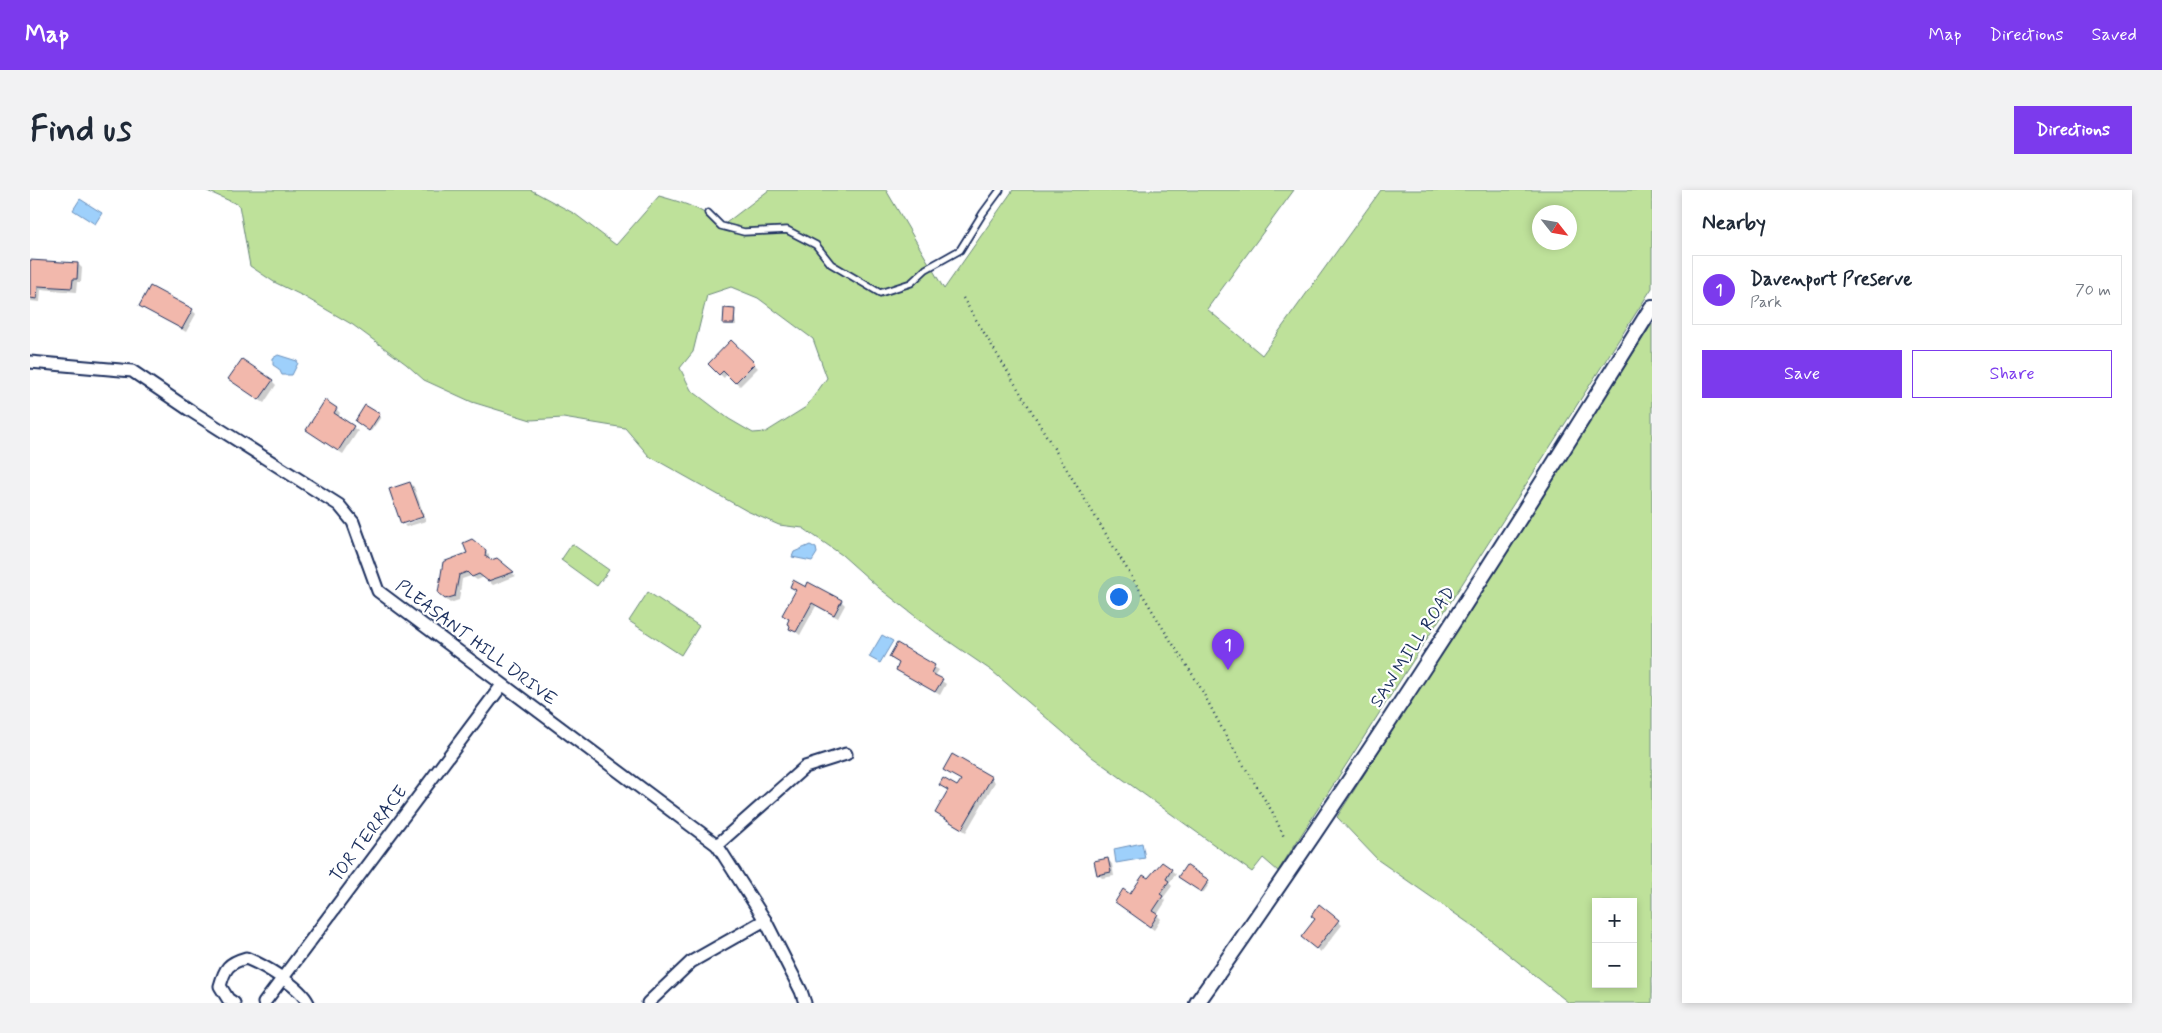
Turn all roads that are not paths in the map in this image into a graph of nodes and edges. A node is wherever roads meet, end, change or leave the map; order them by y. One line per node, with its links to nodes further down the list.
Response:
1 (1000, 190): 2 (lane)
2 (708, 213)
3 (1652, 306): 15 (street, SAW MILL ROAD)
4 (30, 362): 5 (street, PLEASANT HILL DRIVE)
5 (502, 685): 7 (street, PLEASANT HILL DRIVE); 9 (street, TOR TERRACE)
6 (846, 754): 7 (street)
7 (717, 845): 8 (street, PLEASANT HILL DRIVE)
8 (765, 920): 13 (street); 14 (street, PLEASANT HILL DRIVE)
9 (282, 978): 10 (street); 11 (street, TOR TERRACE); 12 (street)
10 (234, 1003)
11 (264, 1003)
12 (308, 1003)
13 (648, 1003)
14 (805, 1003)
15 (1197, 1003)

